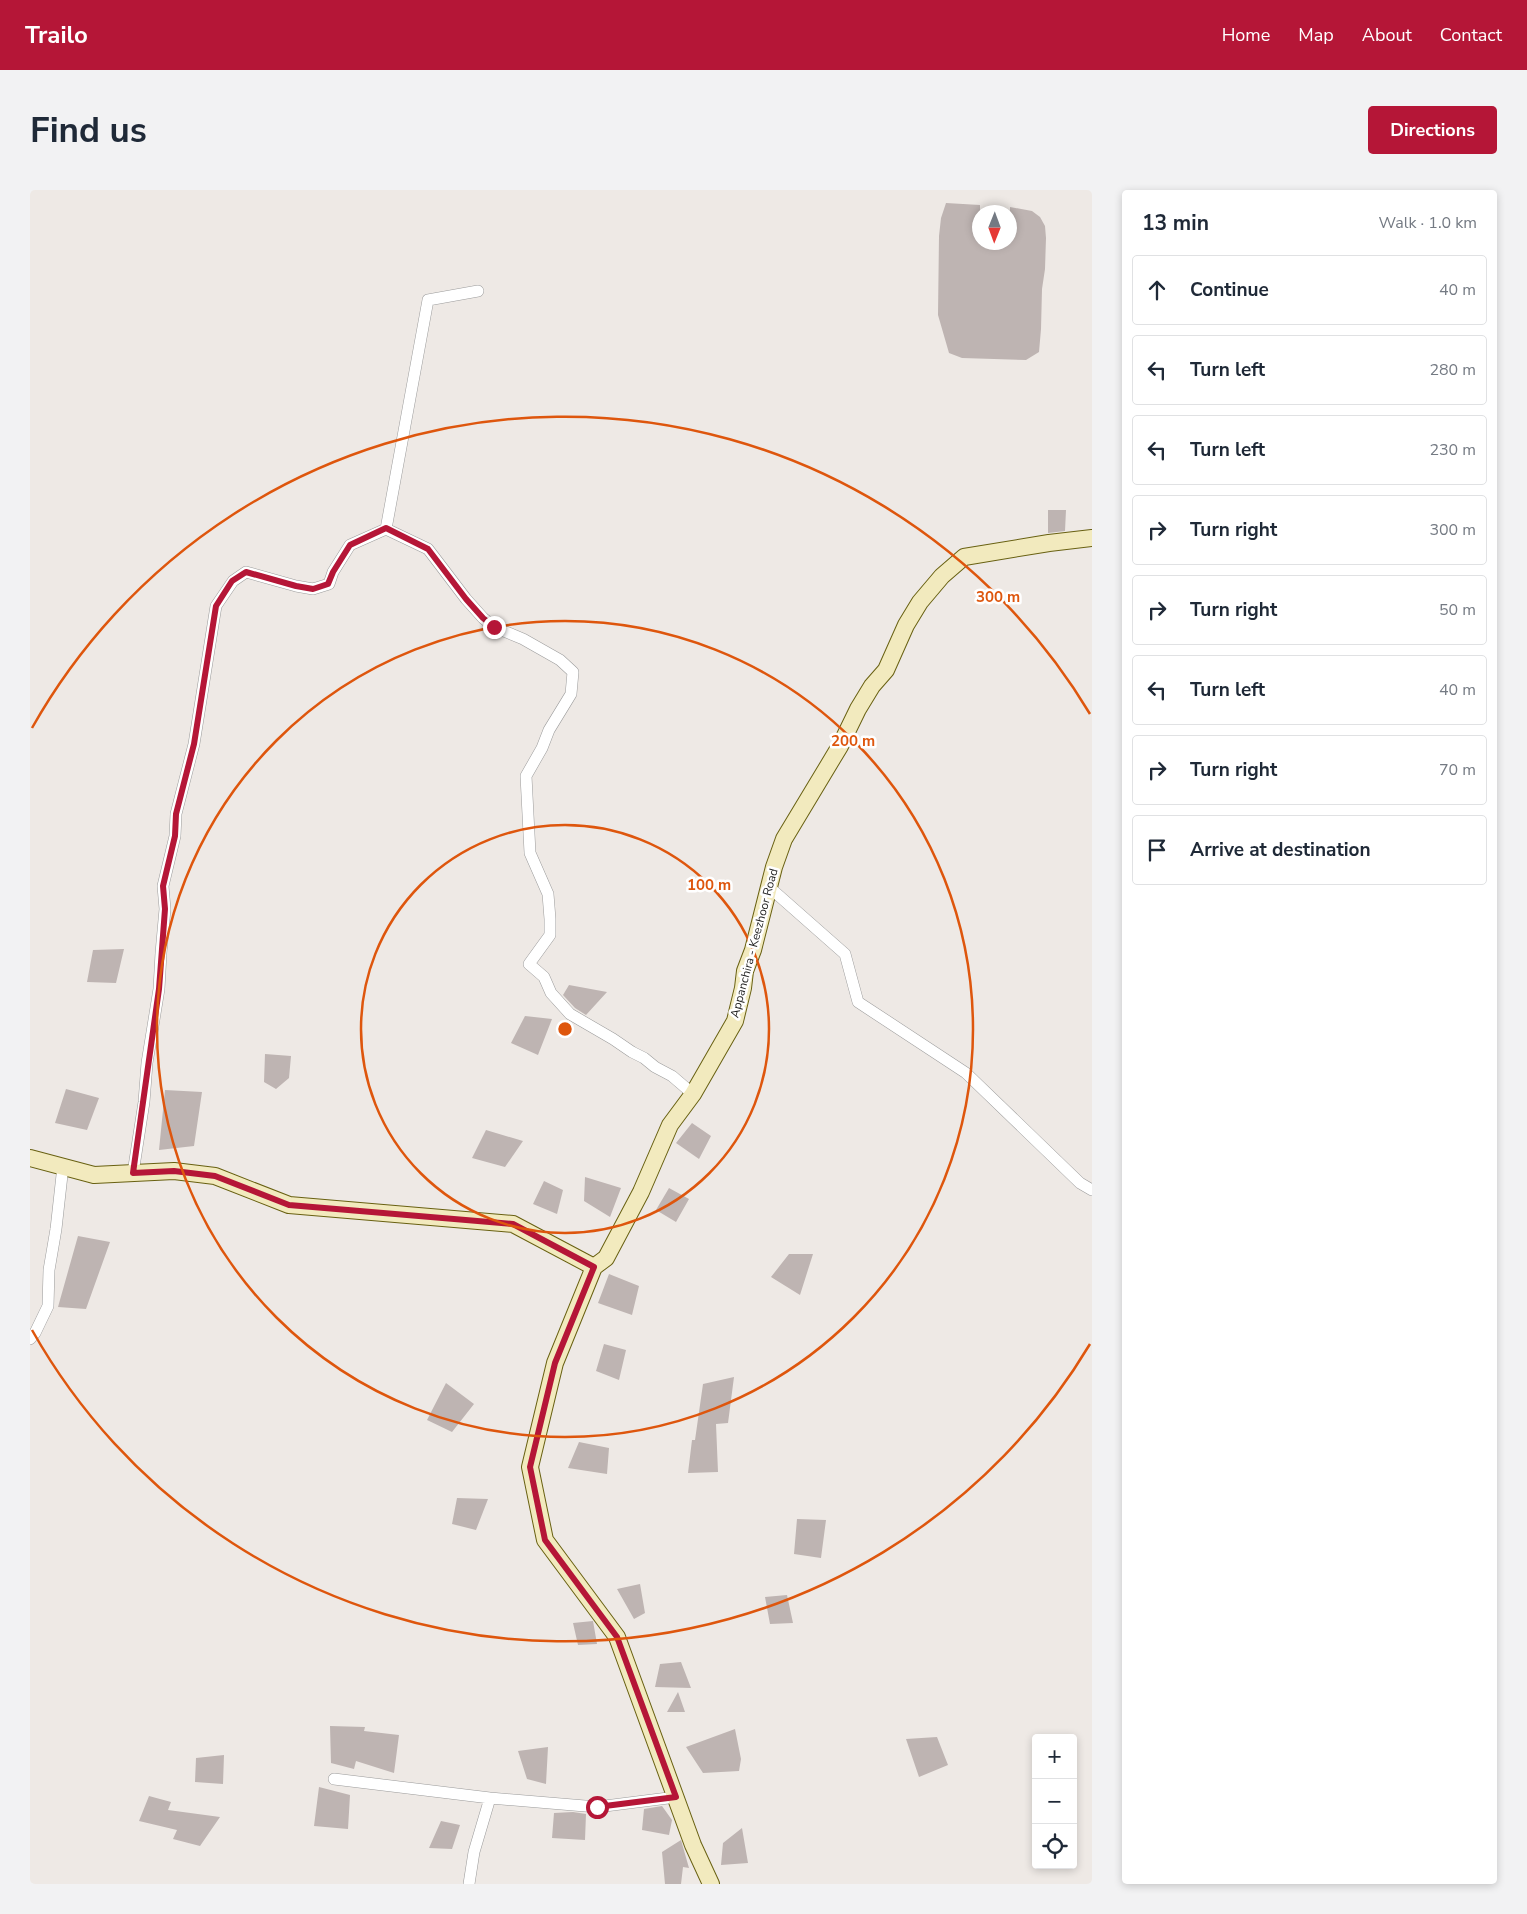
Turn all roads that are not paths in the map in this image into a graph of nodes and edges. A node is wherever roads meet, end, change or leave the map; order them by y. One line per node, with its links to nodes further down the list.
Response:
1 (478, 291): 2 (street)
2 (386, 528): 5 (street); 8 (street)
3 (1092, 538): 4 (main road, Appanchira - Keezhoor Road)
4 (769, 887): 5 (main road, Appanchira - Keezhoor Road); 9 (street)
5 (693, 1094): 10 (main road, Appanchira - Keezhoor Road)
6 (30, 1158): 7 (main road)
7 (63, 1166): 8 (main road); 11 (street)
8 (133, 1173): 10 (main road)
9 (1092, 1190)
10 (594, 1267): 13 (main road)
11 (30, 1339)
12 (334, 1779): 14 (street)
13 (676, 1797): 14 (street); 16 (main road)
14 (490, 1798): 15 (street)
15 (469, 1884)
16 (711, 1884)

